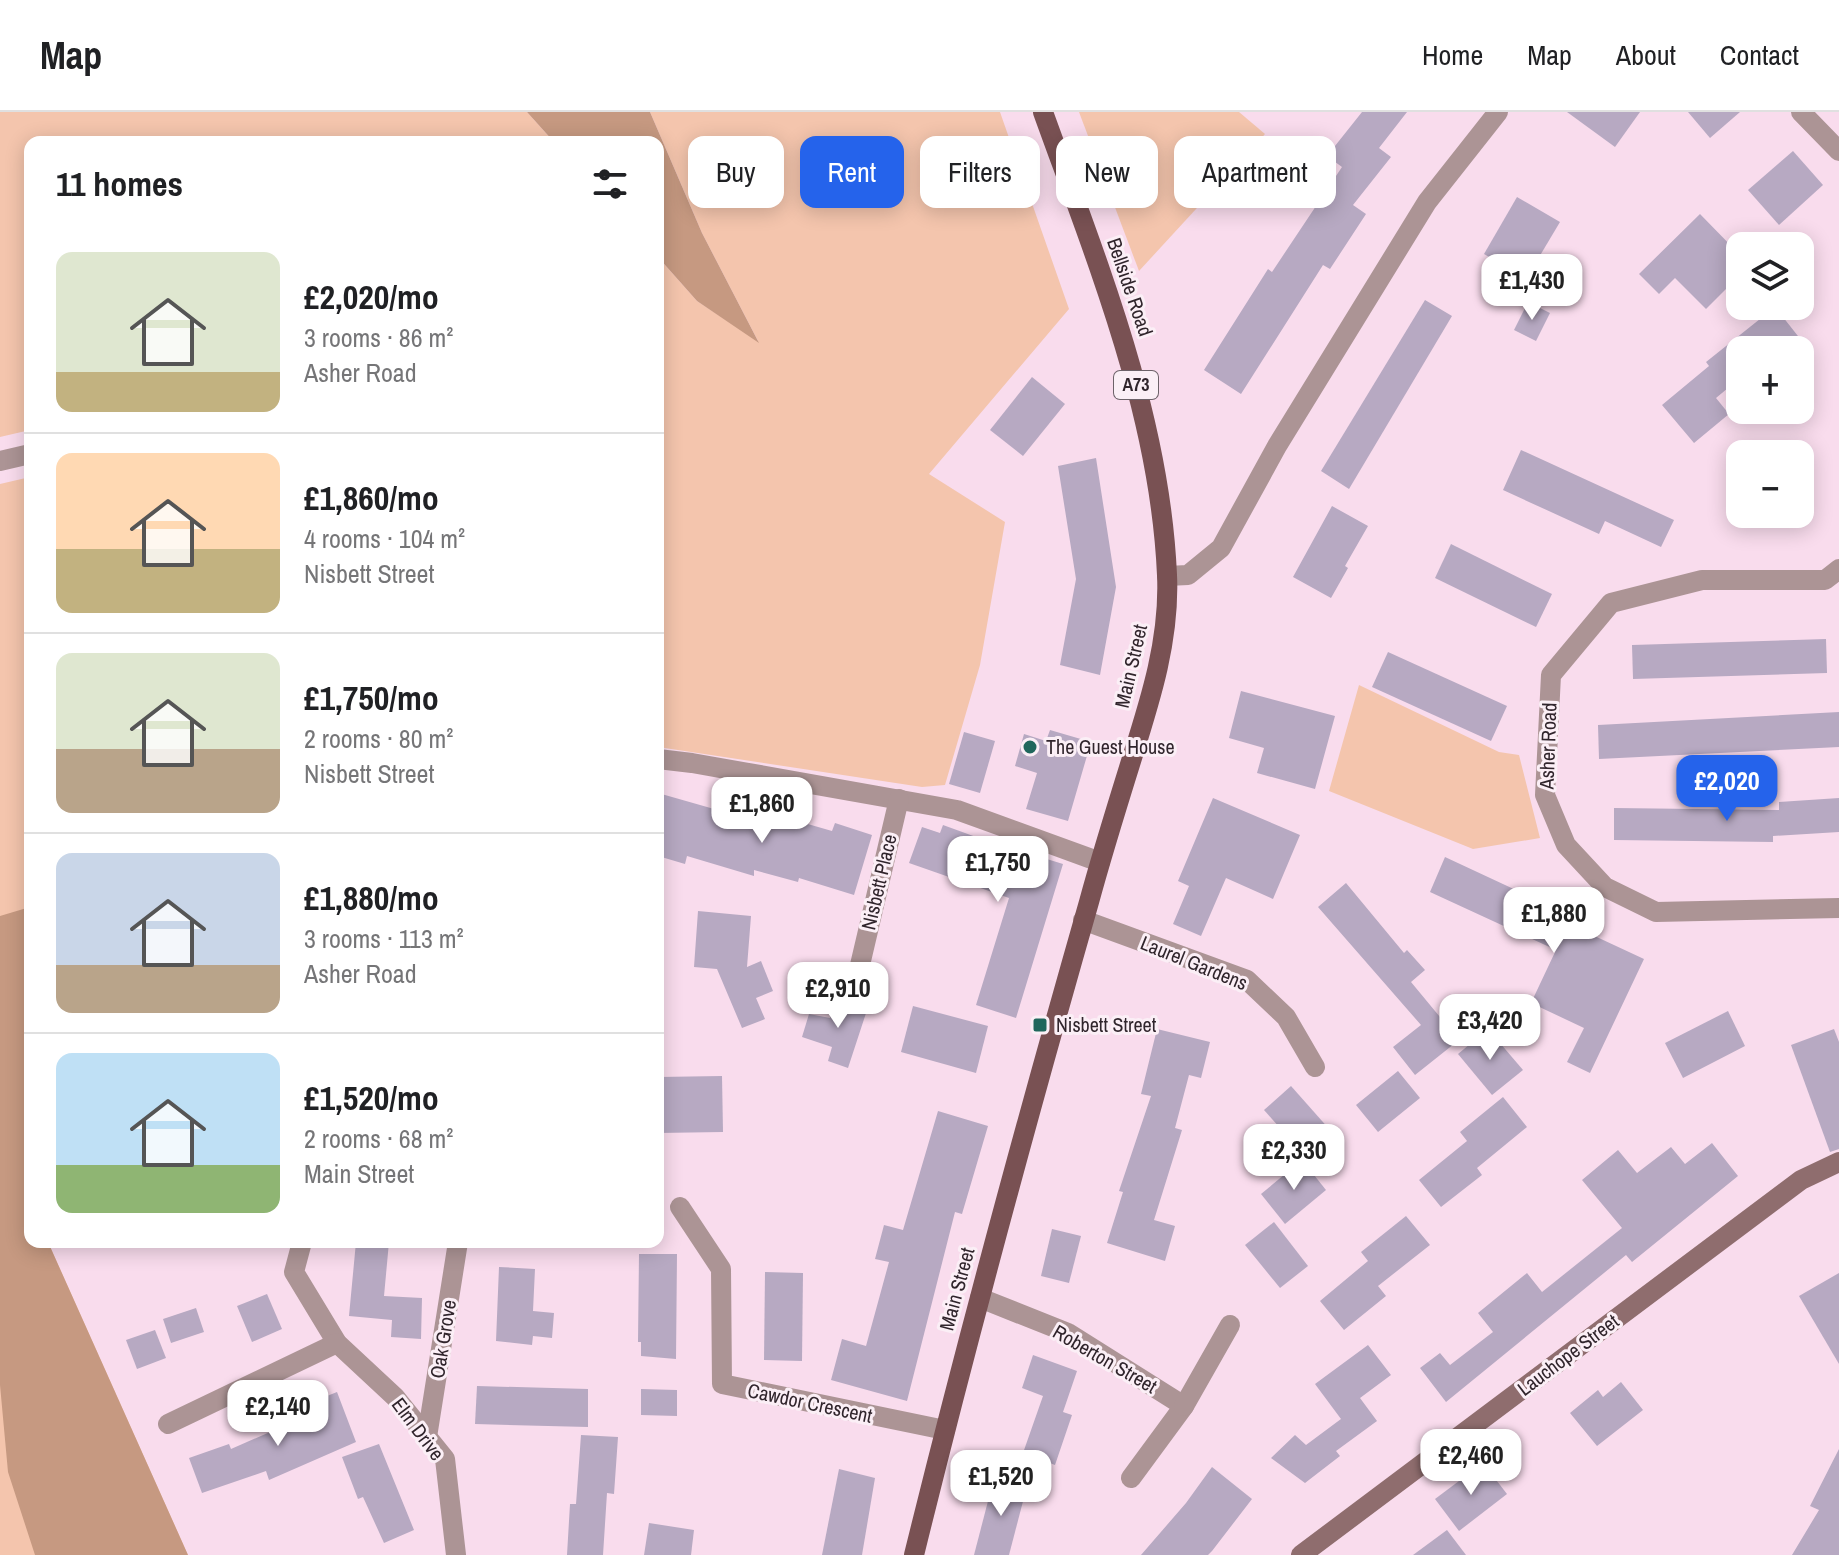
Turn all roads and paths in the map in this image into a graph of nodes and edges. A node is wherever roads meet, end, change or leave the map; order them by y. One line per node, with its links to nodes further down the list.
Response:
1 (1043, 112): 8 (main road, Bellside Road / A73)
2 (1498, 112): 8 (street)
3 (1801, 112): 4 (street)
4 (1839, 151)
5 (24, 455): 6 (street)
6 (0, 461)
7 (1839, 569): 12 (street, Asher Road)
8 (1167, 576): 11 (main road, Main Street / A73)
9 (664, 760): 10 (street)
10 (899, 799): 11 (street); 14 (street, Nisbett Place)
11 (1100, 862): 13 (main road, Main Street / A73)
12 (1839, 908)
13 (1083, 920): 15 (street, Laurel Gardens); 20 (main road, Main Street / A73)
14 (860, 965)
15 (1315, 1067)
16 (1839, 1162): 30 (street, Lauchope Street)
17 (680, 1207): 25 (street, Cawdor Crescent)
18 (300, 1248): 22 (street, Elm Drive)
19 (457, 1248): 26 (street, Oak Grove)
20 (980, 1298): 23 (street, Roberton Street); 25 (main road, Main Street / A73)
21 (1230, 1325): 23 (street)
22 (337, 1343): 24 (street); 26 (street, Elm Drive)
23 (1184, 1406): 27 (street)
24 (168, 1424)
25 (945, 1430): 29 (main road, Main Street / A73)
26 (427, 1437): 28 (street, Elm Drive)
27 (1131, 1478)
28 (456, 1555)
29 (914, 1555)
30 (1301, 1555)

